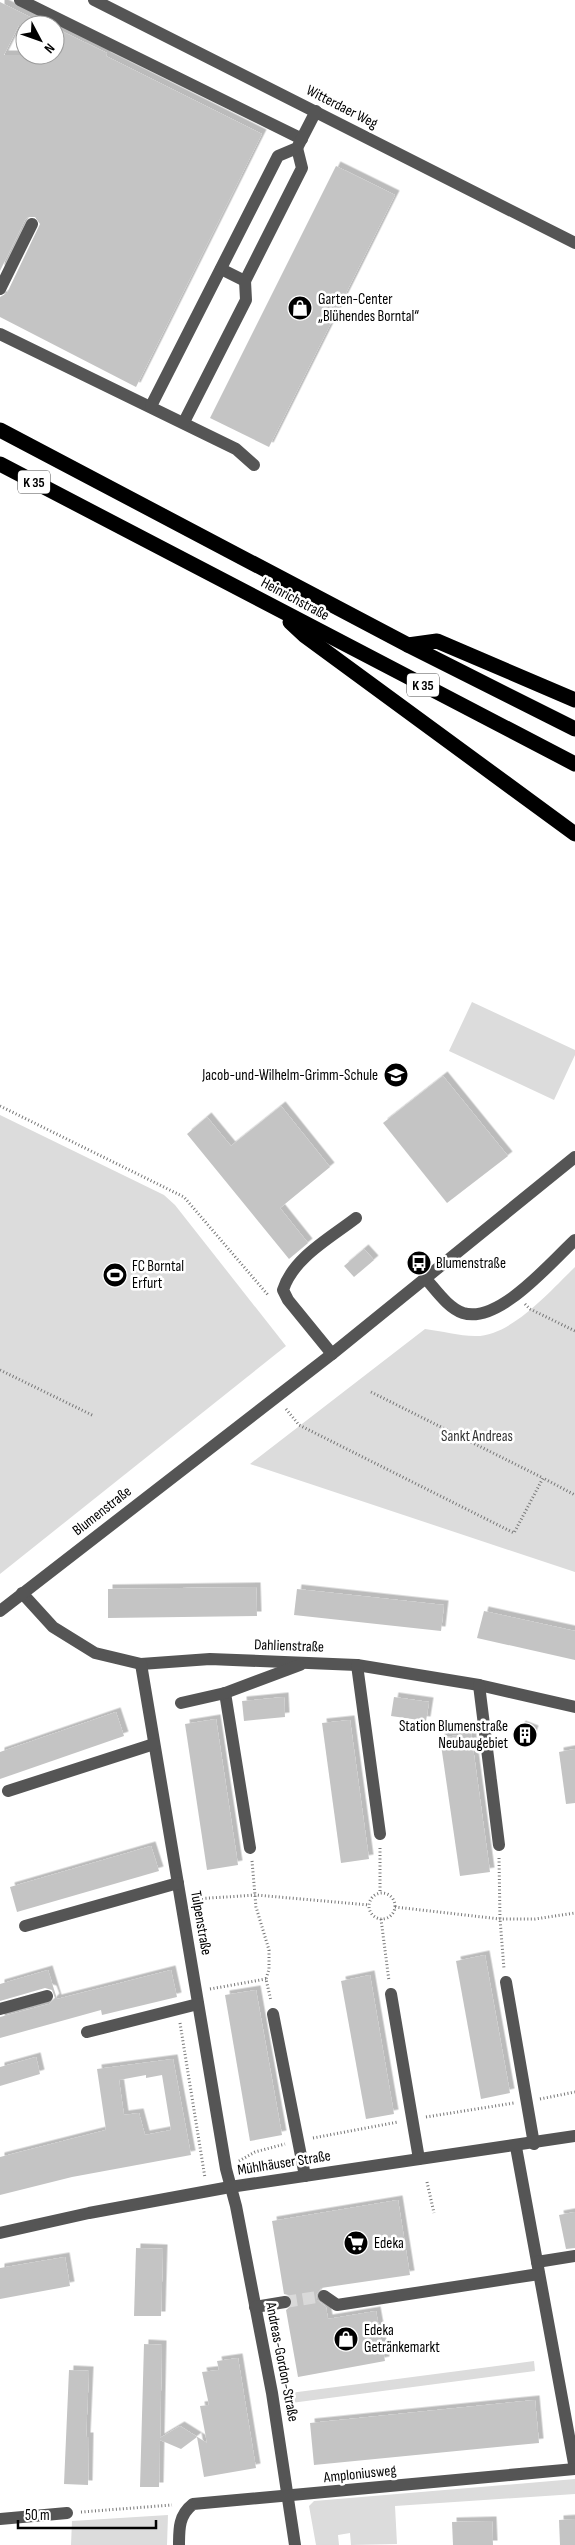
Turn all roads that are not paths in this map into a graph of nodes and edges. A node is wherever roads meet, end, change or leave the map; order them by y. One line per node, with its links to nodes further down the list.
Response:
1 (20, 0): 4 (street)
2 (94, 0): 3 (street, Witterdaer Weg)
3 (316, 111): 4 (street); 6 (street, Witterdaer Weg)
4 (299, 144): 7 (street); 8 (street)
5 (32, 224): 9 (street)
6 (575, 243)
7 (221, 269): 8 (street); 11 (street)
8 (245, 281): 12 (street)
9 (0, 288)
10 (0, 334): 11 (street)
11 (151, 406): 12 (street)
12 (184, 422): 15 (street)
13 (0, 430): 17 (highway, Heinrichstraße / K 35)
14 (0, 464): 16 (highway, Heinrichstraße / K 35)
15 (254, 465)
16 (272, 606): 20 (highway, Heinrichstraße / K 35); 21 (highway)
17 (408, 645): 18 (highway); 19 (highway, Heinrichstraße / K 35)
18 (575, 700)
19 (575, 729)
20 (575, 764)
21 (575, 834)
22 (575, 1157): 25 (street, Blumenstraße)
23 (356, 1218): 26 (street)
24 (575, 1240): 25 (street)
25 (426, 1279): 26 (street, Blumenstraße)
26 (332, 1354): 27 (street, Blumenstraße)
27 (22, 1593): 28 (street, Blumenstraße); 30 (street, Dahlienstraße)
28 (0, 1610)
29 (306, 1663): 30 (street, Dahlienstraße); 31 (street, Dahlienstraße); 33 (street)
30 (141, 1664): 36 (street, Tulpenstraße)
31 (357, 1665): 32 (street, Dahlienstraße); 38 (street)
32 (479, 1685): 35 (street, Dahlienstraße); 39 (street)
33 (225, 1693): 34 (street); 40 (street)
34 (181, 1702)
35 (575, 1707)
36 (154, 1744): 37 (street); 41 (street, Tulpenstraße)
37 (8, 1791)
38 (380, 1834)
39 (499, 1845)
40 (250, 1848)
41 (178, 1883): 42 (street); 46 (street, Tulpenstraße)
42 (25, 1926)
43 (506, 1982): 51 (street)
44 (391, 1994): 53 (street)
45 (47, 1996): 47 (street)
46 (193, 2001): 49 (street); 55 (street, Tulpenstraße)
47 (0, 2009)
48 (273, 2014): 54 (street)
49 (87, 2032)
50 (575, 2136): 51 (street, Mühlhäuser Straße)
51 (534, 2144): 52 (street, Mühlhäuser Straße)
52 (516, 2147): 53 (street, Mühlhäuser Straße); 58 (street)
53 (419, 2159): 54 (street, Mühlhäuser Straße)
54 (305, 2176): 55 (street, Mühlhäuser Straße)
55 (230, 2187): 56 (street, Mühlhäuser Straße); 61 (street, Andreas-Gordon-Straße)
56 (0, 2233)
57 (575, 2256): 58 (street)
58 (538, 2268): 59 (street); 62 (street)
59 (324, 2296)
60 (285, 2302): 61 (street)
61 (255, 2307): 63 (street, Andreas-Gordon-Straße)
62 (575, 2469): 63 (street, Amploniusweg)
63 (289, 2497): 66 (street, Amploniusweg); 67 (street, Andreas-Gordon-Straße)
64 (67, 2513): 65 (street)
65 (0, 2519)
66 (179, 2545)
67 (295, 2545)

